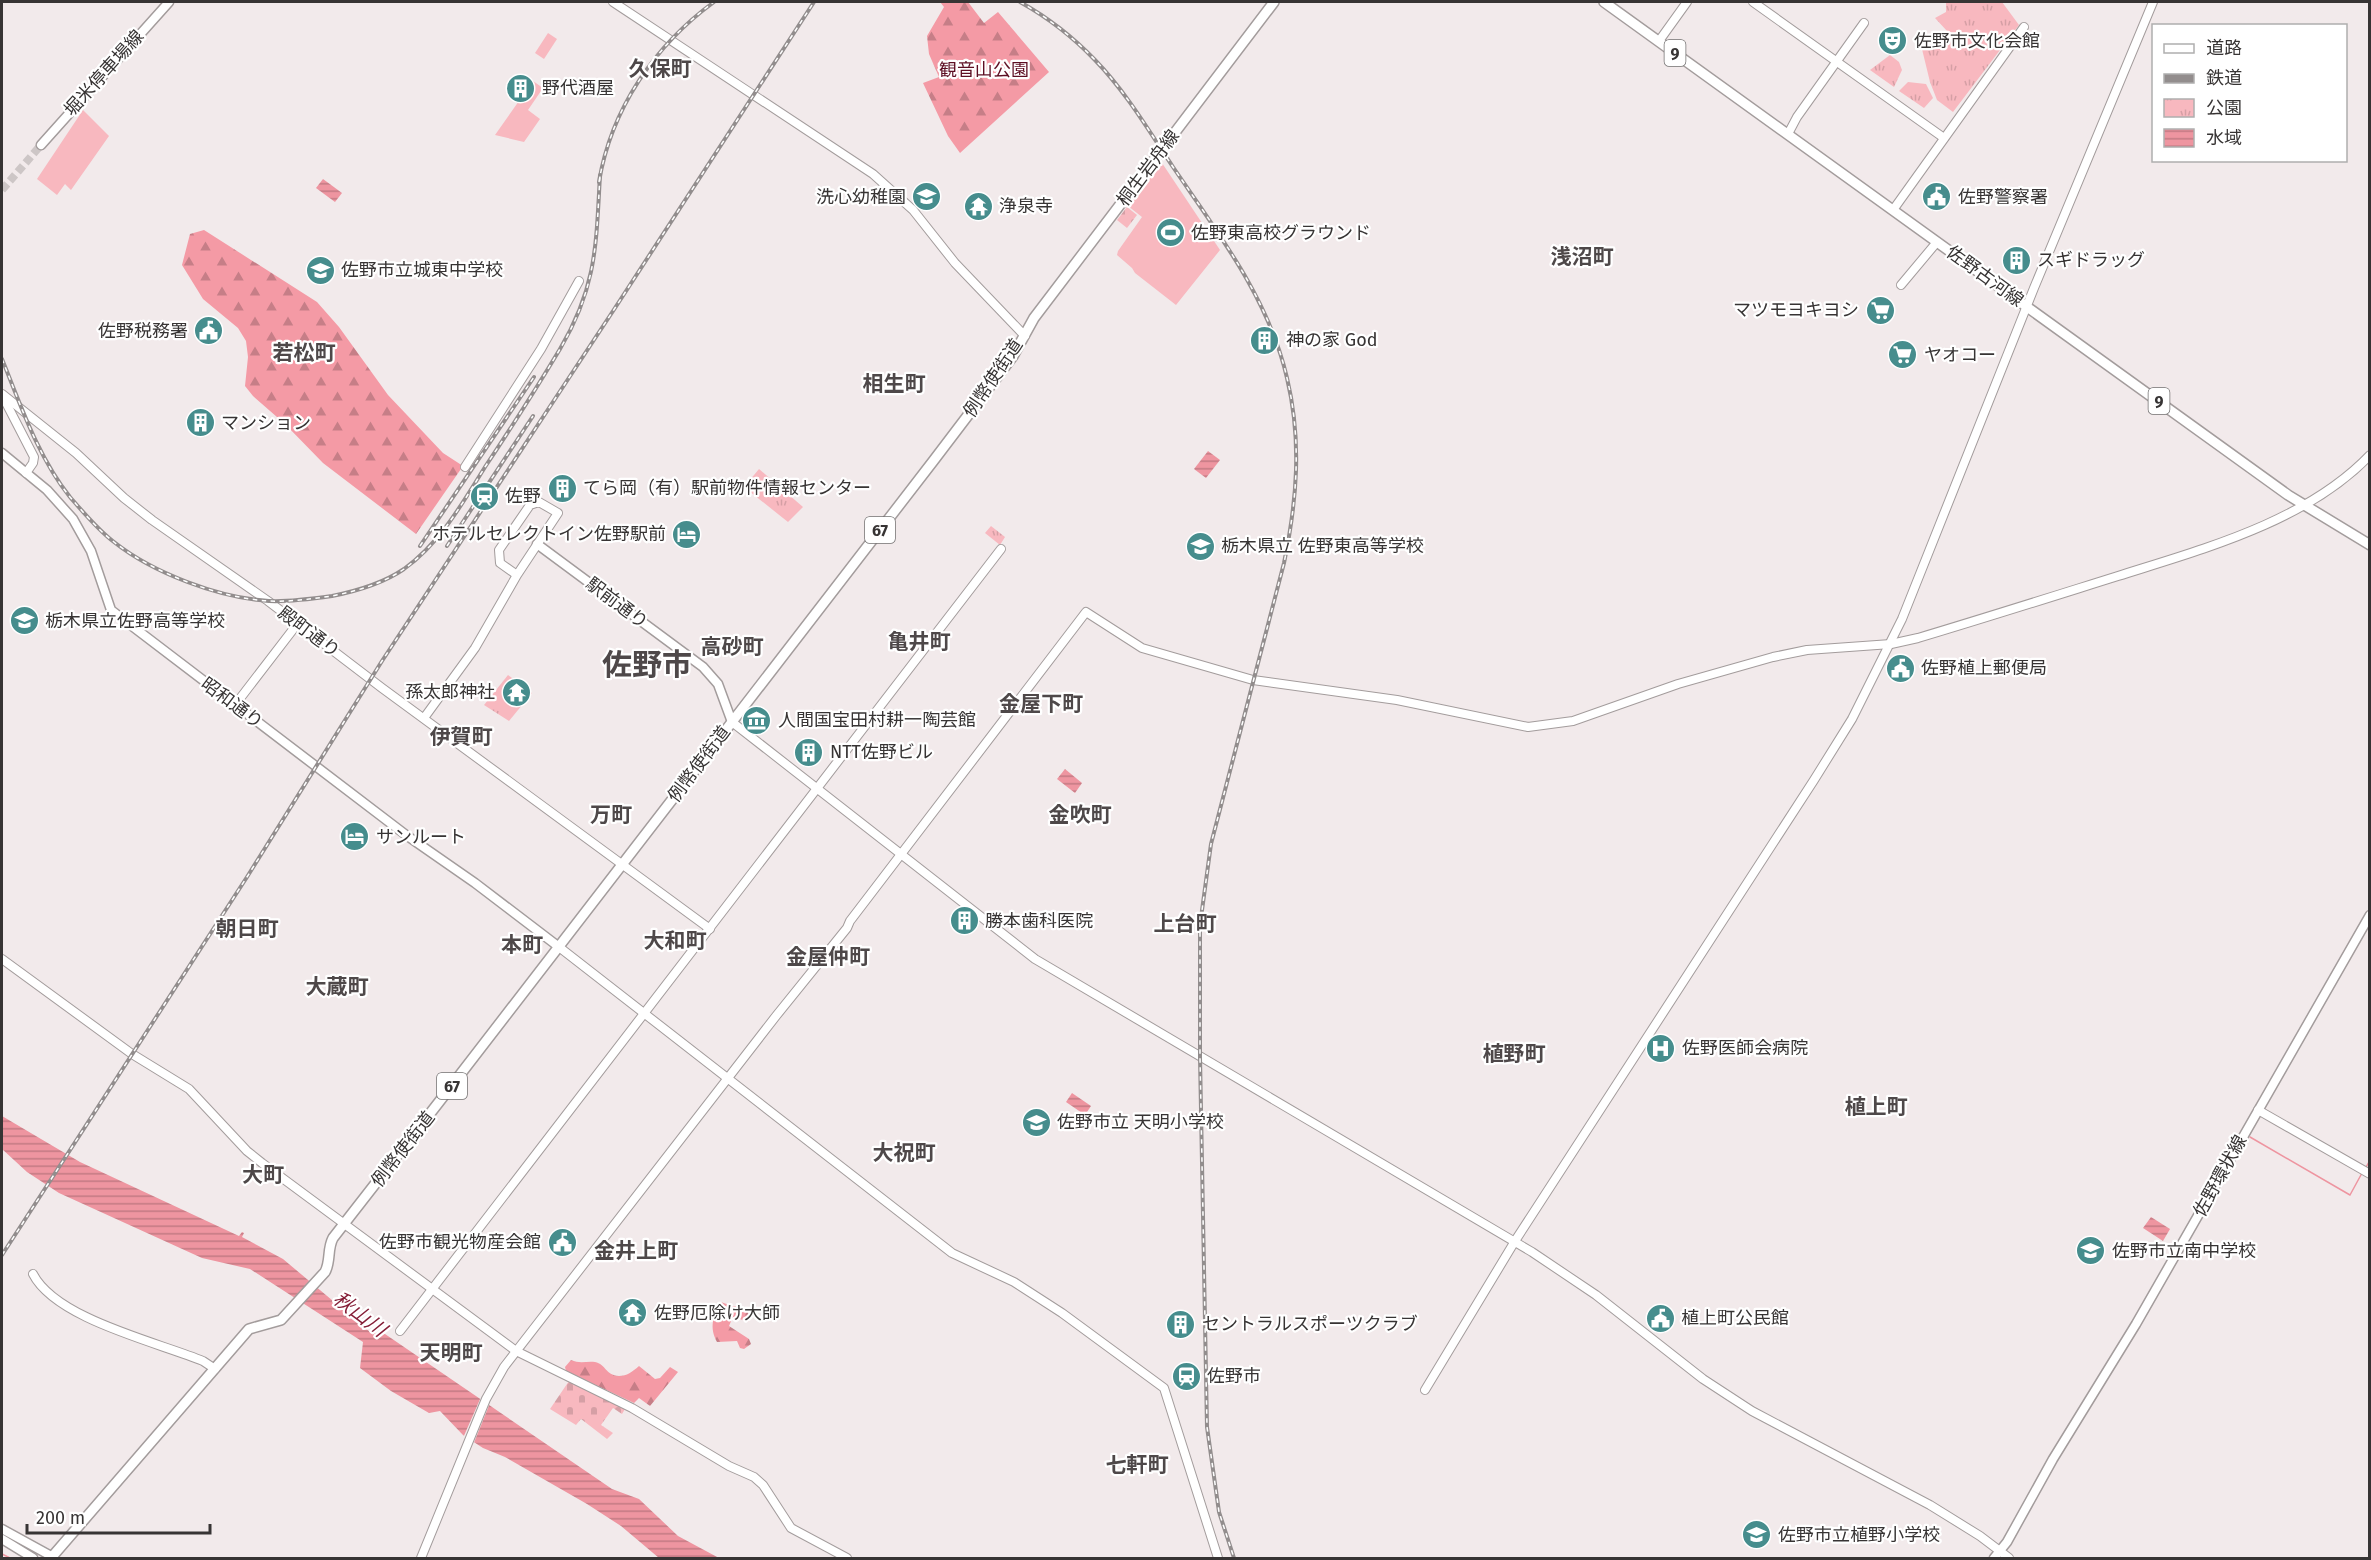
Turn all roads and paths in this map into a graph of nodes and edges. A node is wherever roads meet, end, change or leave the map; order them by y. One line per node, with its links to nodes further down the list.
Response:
1 (169, 2): 14 (main road, 堀米停車場線)
2 (613, 2): 20 (street, 例幣使街道)
3 (1274, 2): 20 (main road, 桐生岩舟線 / 67)
4 (1604, 2): 10 (main road, 佐野古河線 / 9)
5 (1687, 2): 10 (street)
6 (1753, 2): 11 (street)
7 (2153, 2): 19 (street)
8 (1864, 23): 11 (street)
9 (2024, 27): 13 (street)
10 (1659, 41): 12 (main road, 佐野古河線 / 9)
11 (1837, 62): 12 (street); 13 (street)
12 (1788, 134): 15 (main road, 佐野古河線 / 9)
13 (1944, 138): 15 (street)
14 (40, 145)
15 (1893, 210): 16 (main road, 佐野古河線 / 9)
16 (1937, 242): 18 (street); 19 (main road, 佐野古河線 / 9)
17 (579, 281): 24 (street)
18 (1901, 285)
19 (2027, 307): 26 (main road, 佐野古河線 / 9); 32 (street)
20 (1025, 336): 35 (main road, 例幣使街道 / 67)
21 (2, 394): 25 (street); 31 (street, 殿町通り)
22 (2, 453): 25 (main road, 昭和通り)
23 (2370, 455): 26 (street)
24 (465, 467)
25 (26, 473): 33 (main road, 昭和通り)
26 (2303, 505): 28 (main road, 佐野古河線 / 9); 32 (street)
27 (537, 544): 30 (street); 30 (street); 35 (main road, 駅前通り)
28 (2370, 545)
29 (1001, 549): 36 (street)
30 (517, 575): 34 (street)
31 (298, 623): 33 (street); 34 (street, 殿町通り)
32 (1891, 644): 37 (street); 48 (street)
33 (235, 705): 41 (main road, 昭和通り)
34 (424, 718): 38 (street, 殿町通り)
35 (732, 722): 36 (street); 38 (main road, 例幣使街道 / 67)
36 (818, 788): 37 (street); 40 (street)
37 (902, 854): 44 (street); 48 (street)
38 (622, 864): 40 (street, 殿町通り); 41 (main road, 例幣使街道 / 67)
39 (2370, 915): 45 (main road, 佐野環状線)
40 (710, 929): 43 (street)
41 (559, 947): 43 (street); 47 (main road, 例幣使街道 / 67)
42 (2, 959): 47 (street)
43 (644, 1012): 44 (street); 50 (street)
44 (728, 1078): 52 (street); 62 (street)
45 (2258, 1110): 46 (street); 57 (main road, 佐野環状線)
46 (2370, 1174)
47 (343, 1225): 50 (street); 53 (main road, 例幣使街道 / 67)
48 (1515, 1241): 54 (street); 57 (street)
49 (33, 1274): 53 (street)
50 (431, 1289): 51 (street); 52 (street)
51 (400, 1331)
52 (516, 1351): 60 (street); 61 (street)
53 (215, 1369): 59 (main road, 例幣使街道 / 67)
54 (1425, 1390)
55 (2, 1529): 59 (main road)
56 (2, 1539): 58 (main road)
57 (1997, 1555): 63 (street)
58 (33, 1558)
59 (53, 1558)
60 (421, 1558)
61 (847, 1558)
62 (1218, 1558)
63 (2009, 1558)

